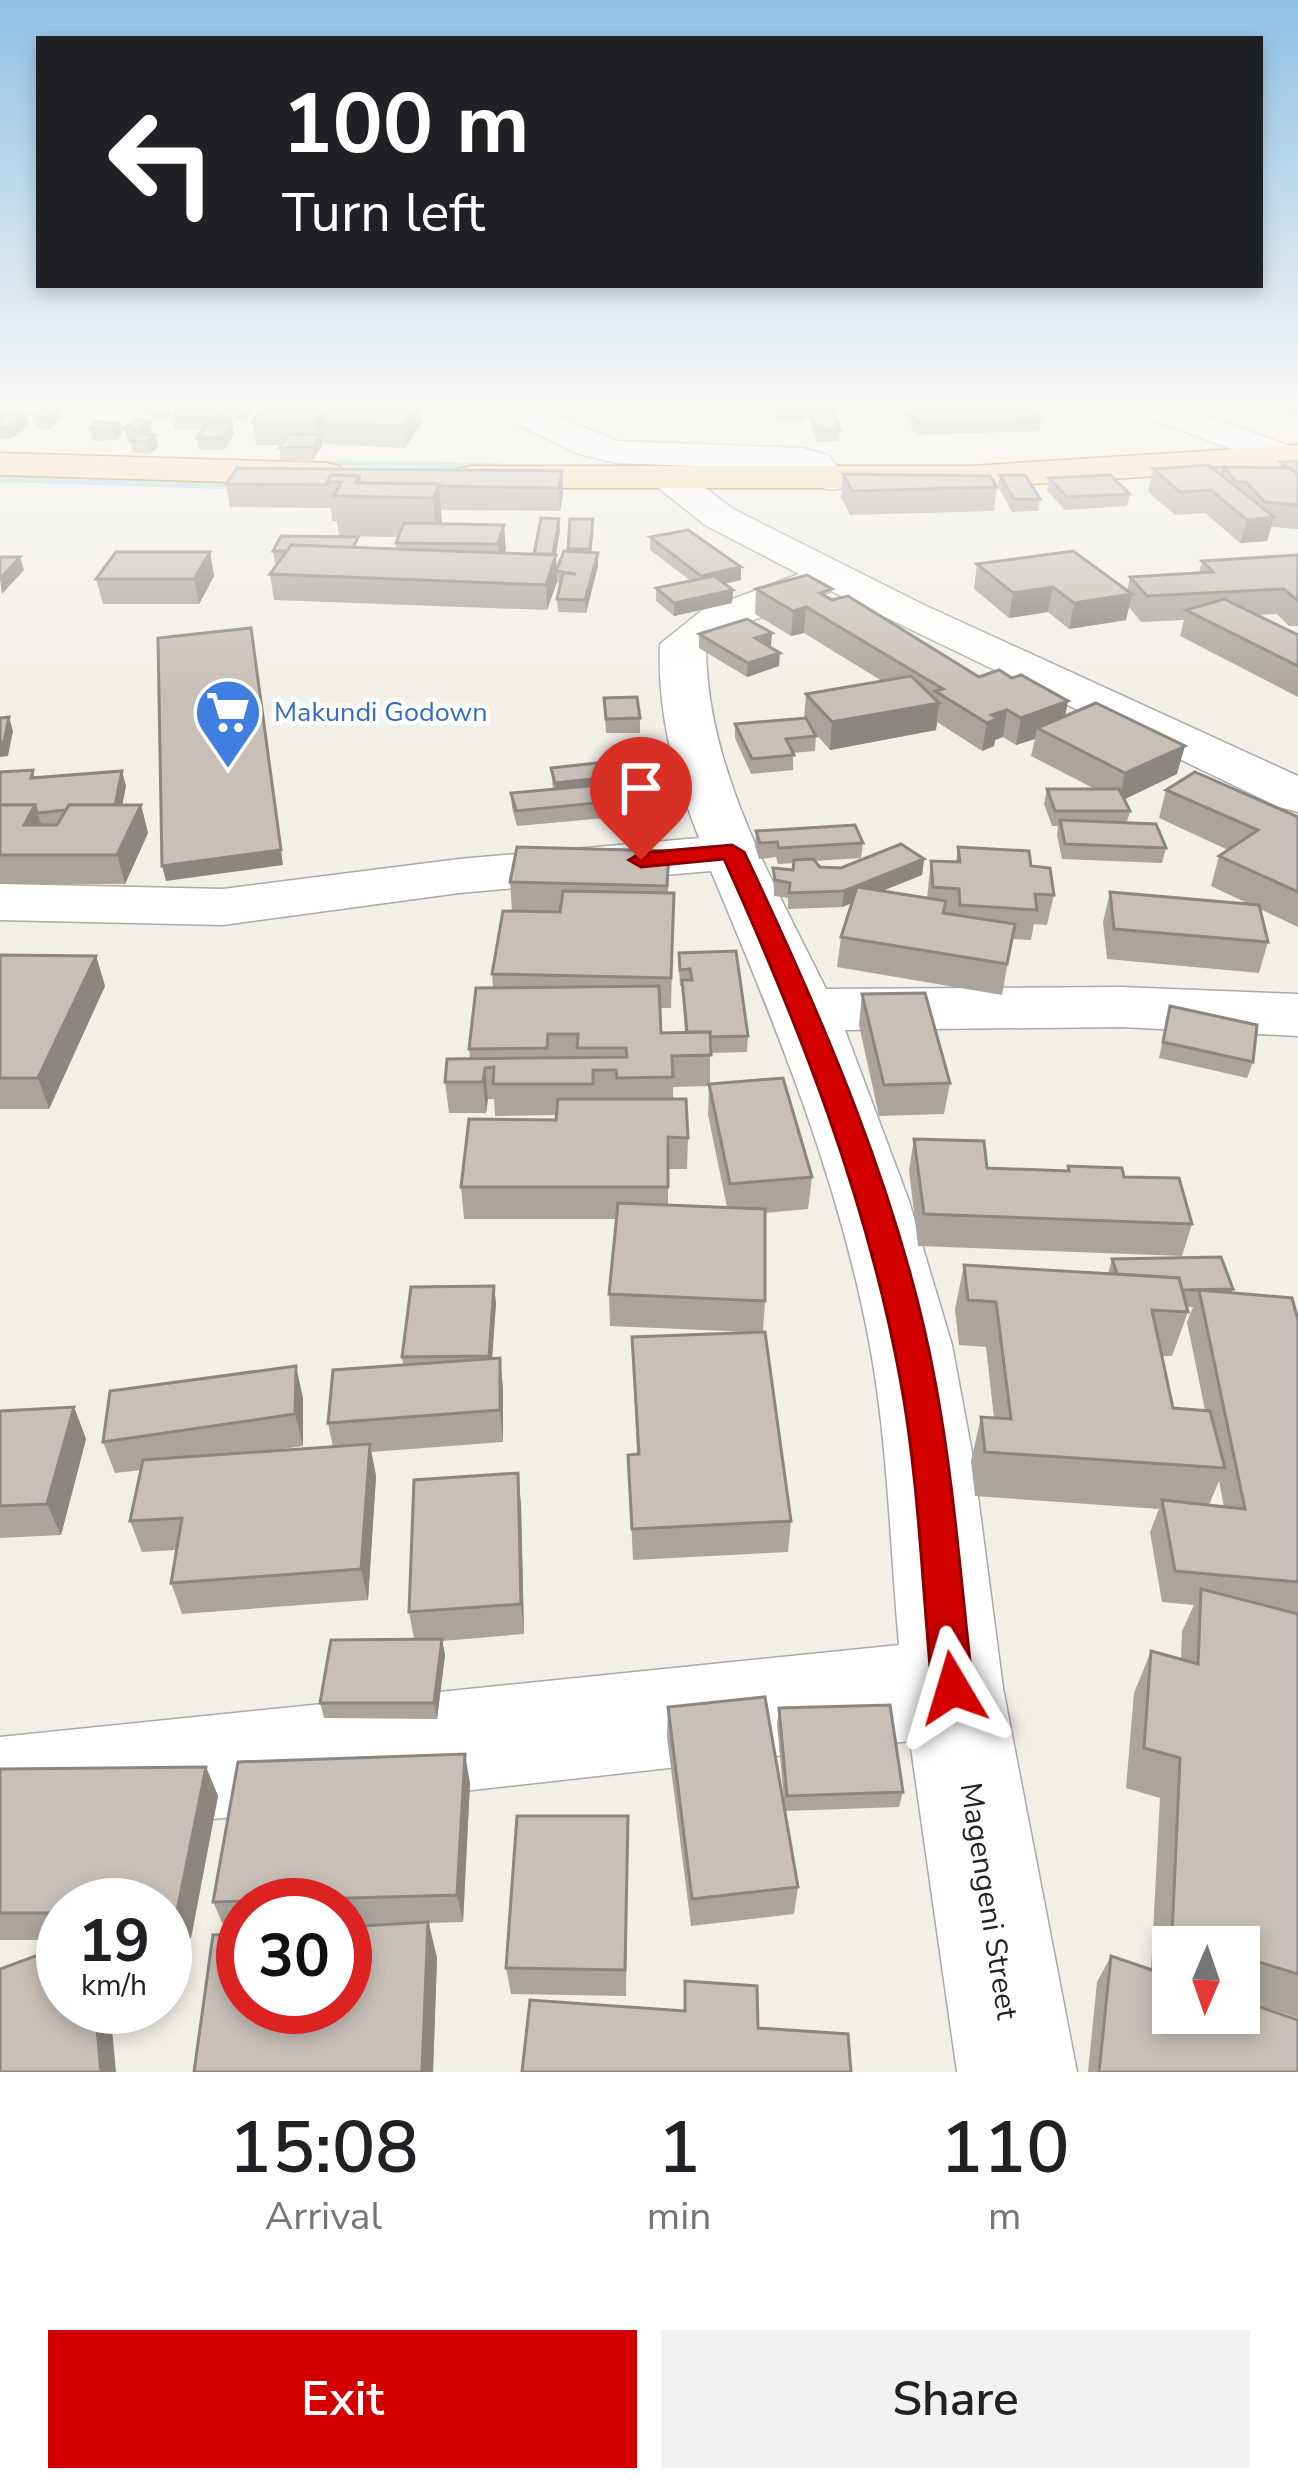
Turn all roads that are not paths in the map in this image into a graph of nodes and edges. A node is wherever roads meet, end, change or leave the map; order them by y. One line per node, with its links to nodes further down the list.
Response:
1 (699, 503): 2 (street)
2 (834, 577): 3 (street); 4 (street, Magengeni Street)
3 (1298, 796)
4 (732, 852): 5 (street); 6 (street, Magengeni Street)
5 (0, 902)
6 (806, 1010): 7 (street); 8 (street, Magengeni Street)
7 (1298, 1015)
8 (953, 1688): 9 (street); 10 (street, Magengeni Street)
9 (0, 1790)
10 (1017, 2072)

